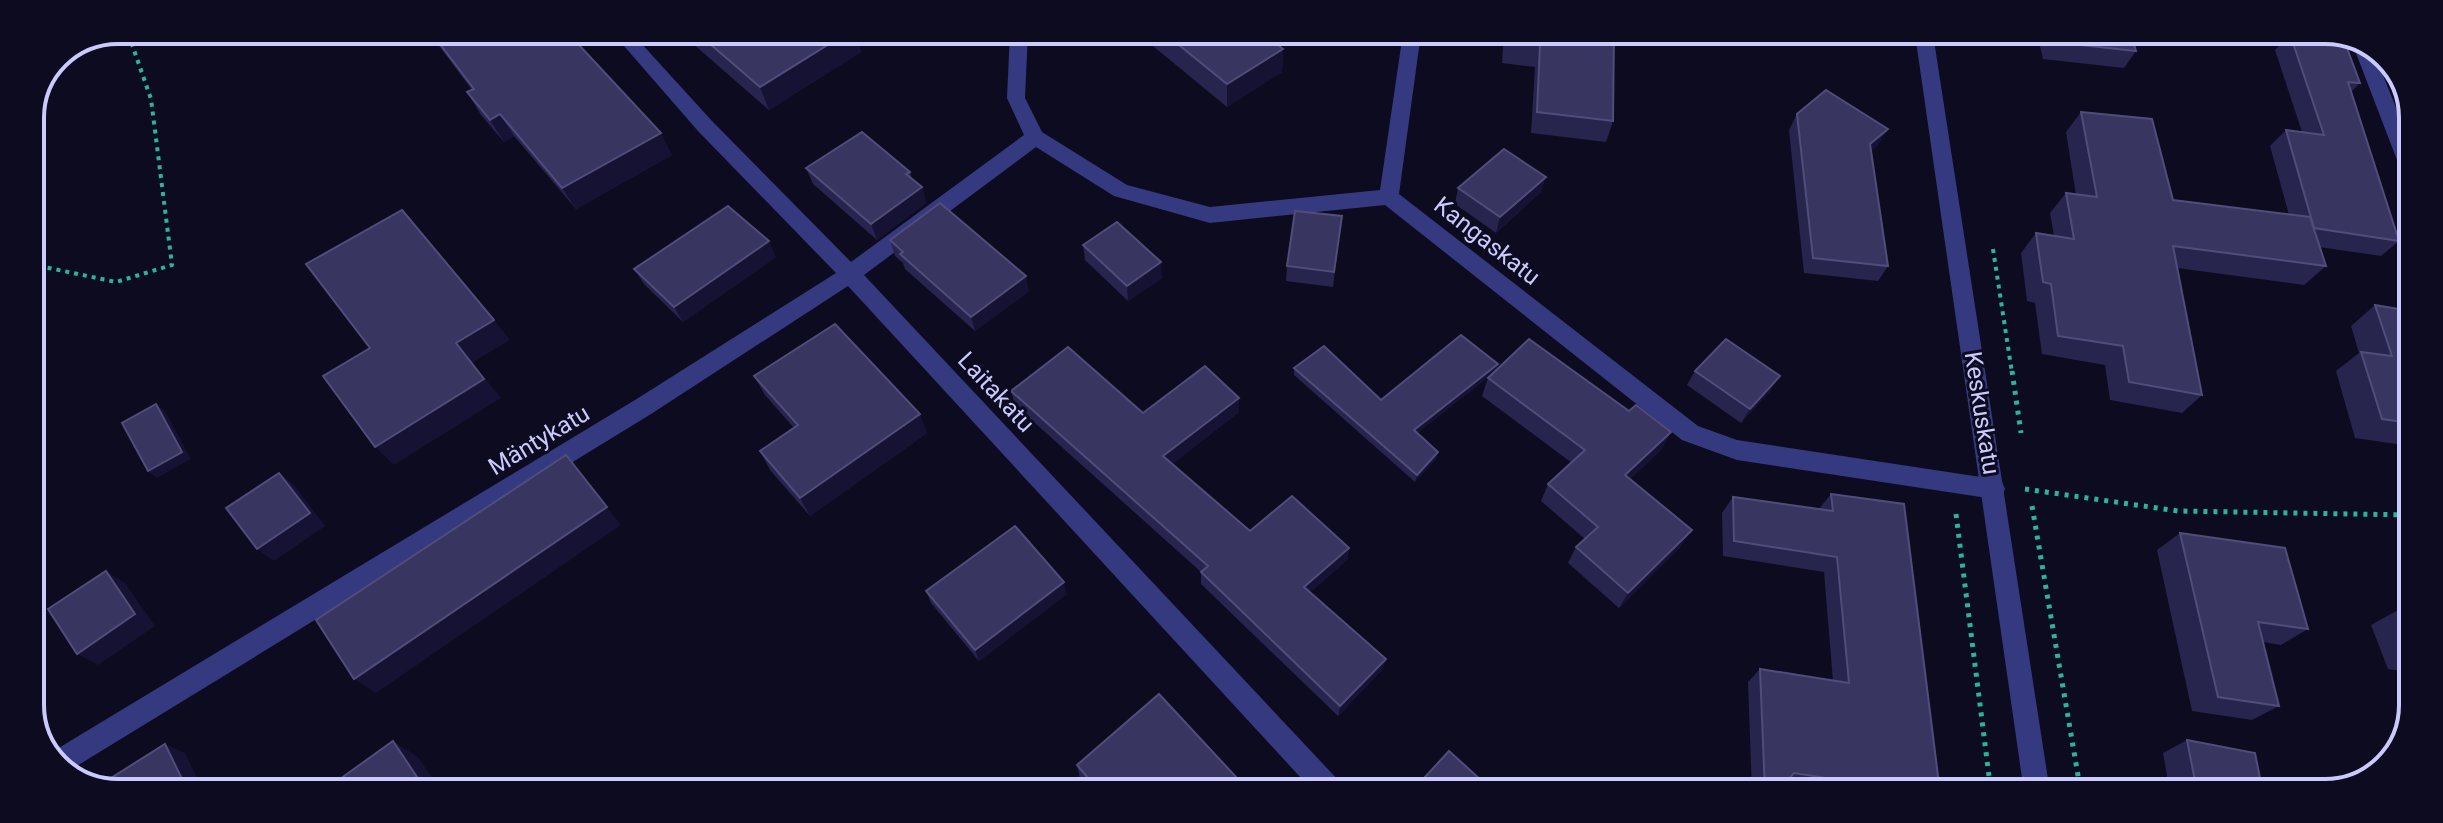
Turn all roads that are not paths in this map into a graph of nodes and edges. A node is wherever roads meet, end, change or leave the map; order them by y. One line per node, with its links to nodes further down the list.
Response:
1 (632, 44): 9 (street, Laitakatu)
2 (1018, 44): 6 (street)
3 (1410, 44): 8 (street)
4 (1926, 44): 10 (street, Keskuskatu)
5 (2367, 57): 7 (street)
6 (1035, 137): 8 (street); 9 (street, Mäntykatu)
7 (2399, 140)
8 (1389, 197): 10 (street, Kangaskatu)
9 (850, 274): 11 (street, Mäntykatu); 12 (street, Laitakatu)
10 (1994, 489): 13 (street, Keskuskatu)
11 (66, 758)
12 (1320, 779)
13 (2035, 779)

